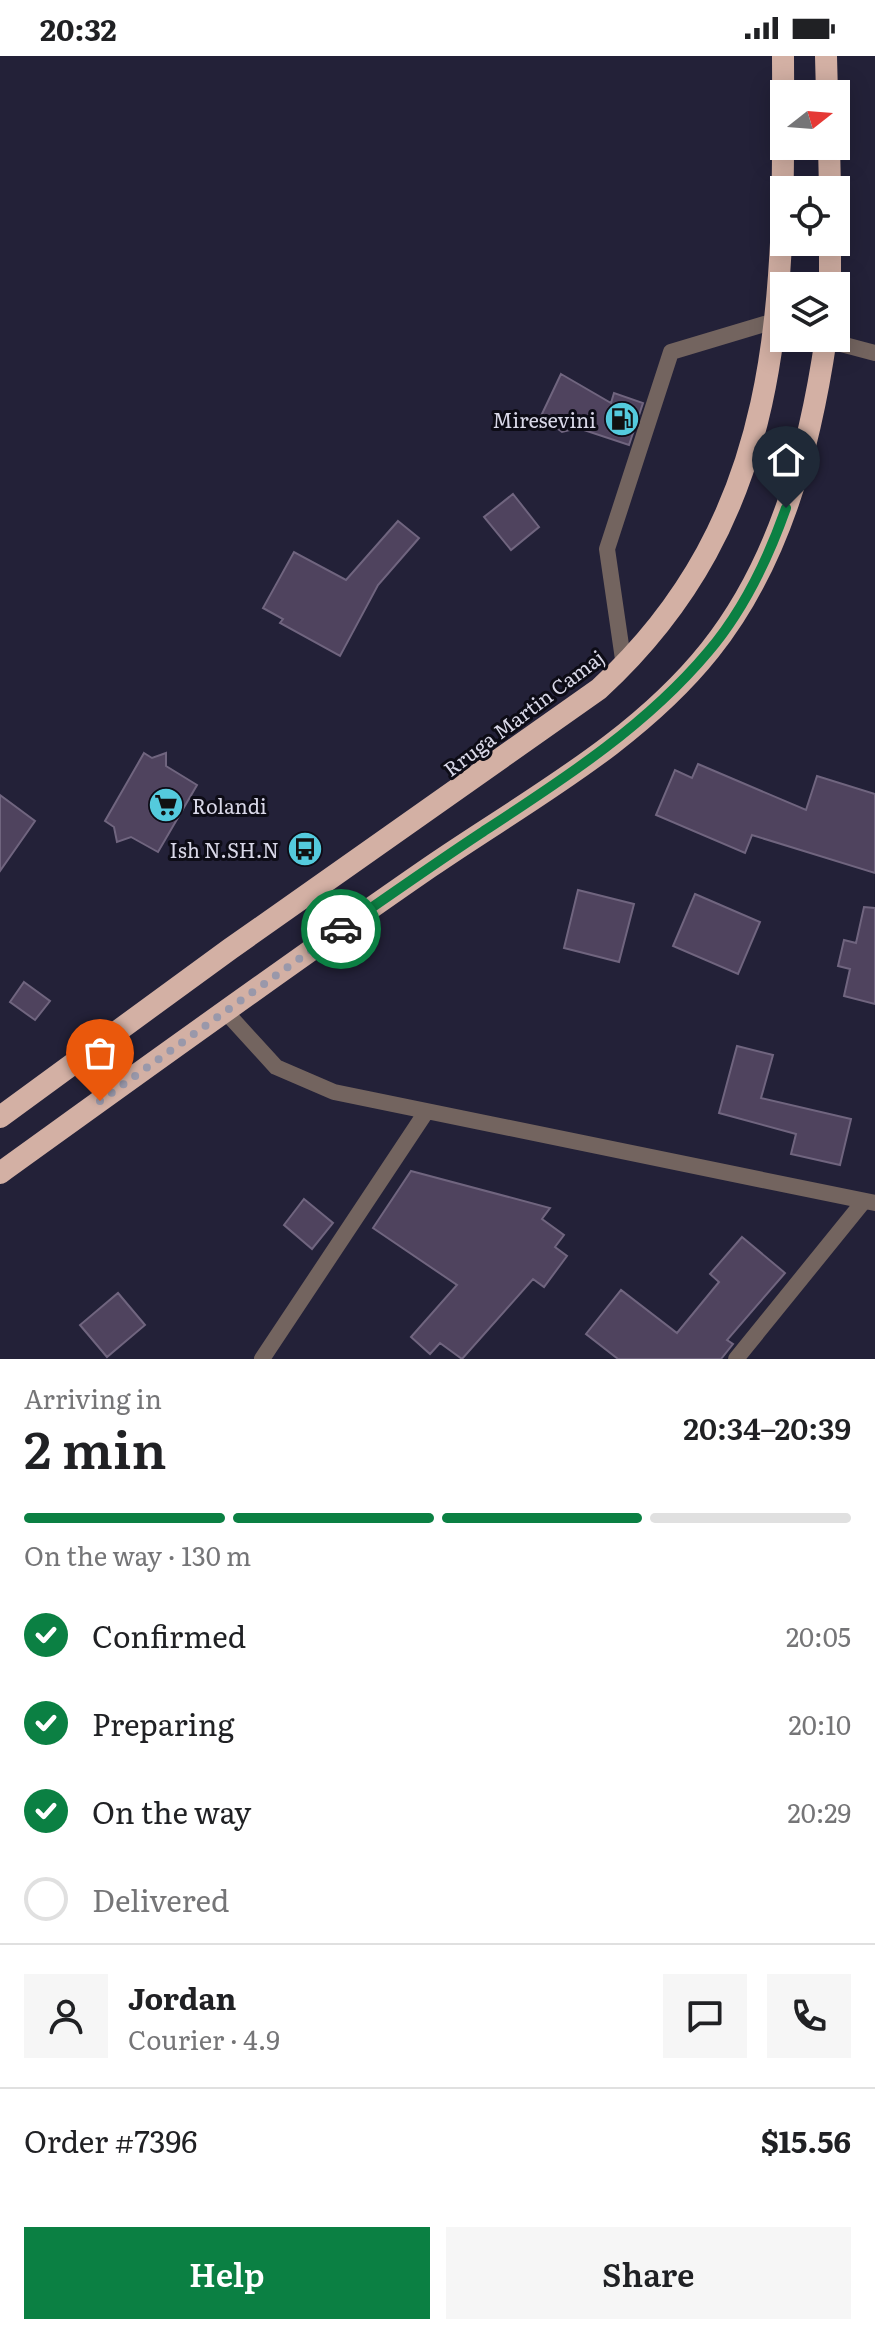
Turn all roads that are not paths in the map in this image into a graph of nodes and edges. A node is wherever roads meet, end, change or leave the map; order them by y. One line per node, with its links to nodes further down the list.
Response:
1 (783, 56): 4 (highway, Rruga Martin Camaj)
2 (826, 56): 3 (highway)
3 (827, 80)
4 (781, 272)
5 (770, 322): 10 (street)
6 (850, 346): 9 (street)
7 (772, 352): 10 (highway, Rruga Martin Camaj)
8 (824, 352): 11 (highway)
9 (875, 353)
10 (624, 666): 13 (highway, Rruga Martin Camaj)
11 (225, 1011): 12 (street); 14 (highway)
12 (426, 1112): 15 (street); 16 (street)
13 (0, 1117)
14 (0, 1173)
15 (870, 1202): 17 (street)
16 (262, 1359)
17 (736, 1359)

